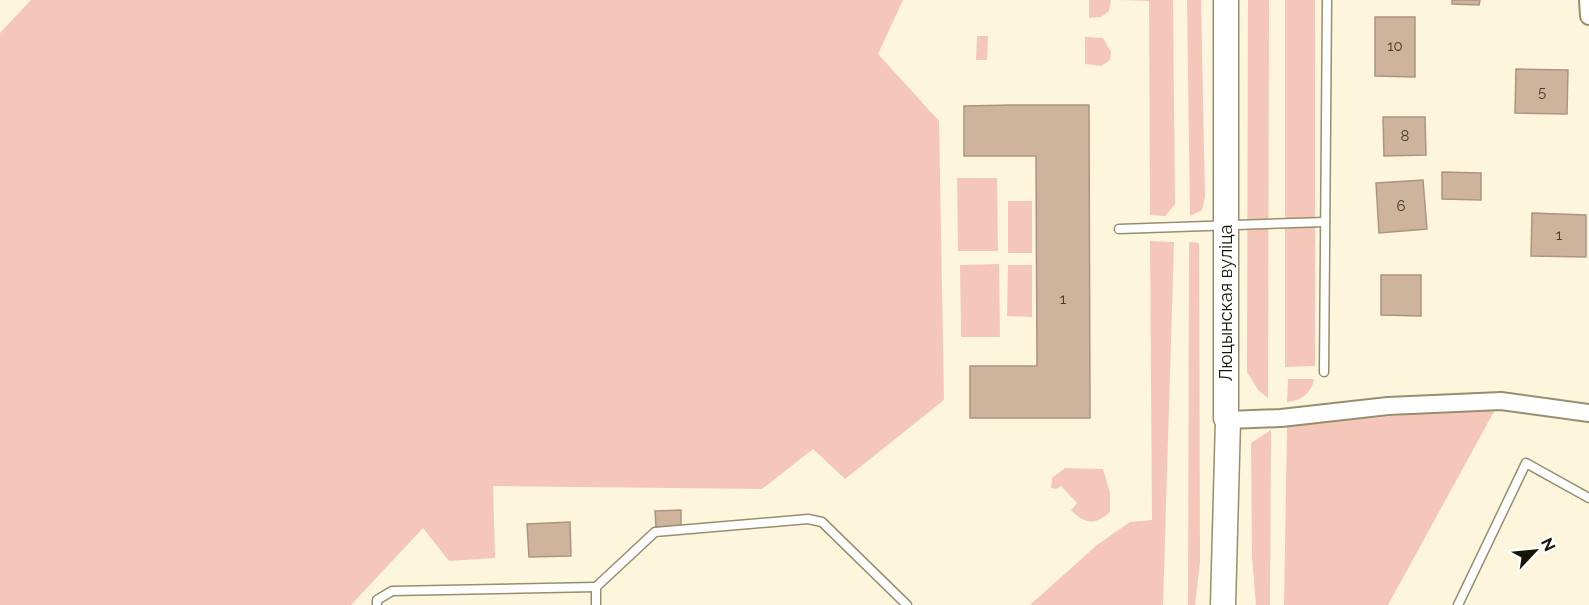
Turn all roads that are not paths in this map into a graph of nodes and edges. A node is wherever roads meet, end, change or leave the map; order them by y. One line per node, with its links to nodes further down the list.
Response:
1 (1226, 0): 6 (main road, Люцынская вуліца)
2 (1327, 0): 5 (lane)
3 (1588, 0): 4 (street)
4 (1589, 16)
5 (1325, 222): 6 (lane); 8 (lane)
6 (1226, 224): 7 (lane); 10 (main road, Люцынская вуліца)
7 (1119, 229)
8 (1324, 372)
9 (1589, 414): 10 (street)
10 (1228, 420): 16 (main road, Люцынская вуліца)
11 (1589, 498): 17 (lane)
12 (596, 587): 13 (lane); 14 (lane); 15 (lane)
13 (377, 605)
14 (596, 605)
15 (907, 605)
16 (1223, 605)
17 (1458, 605)

